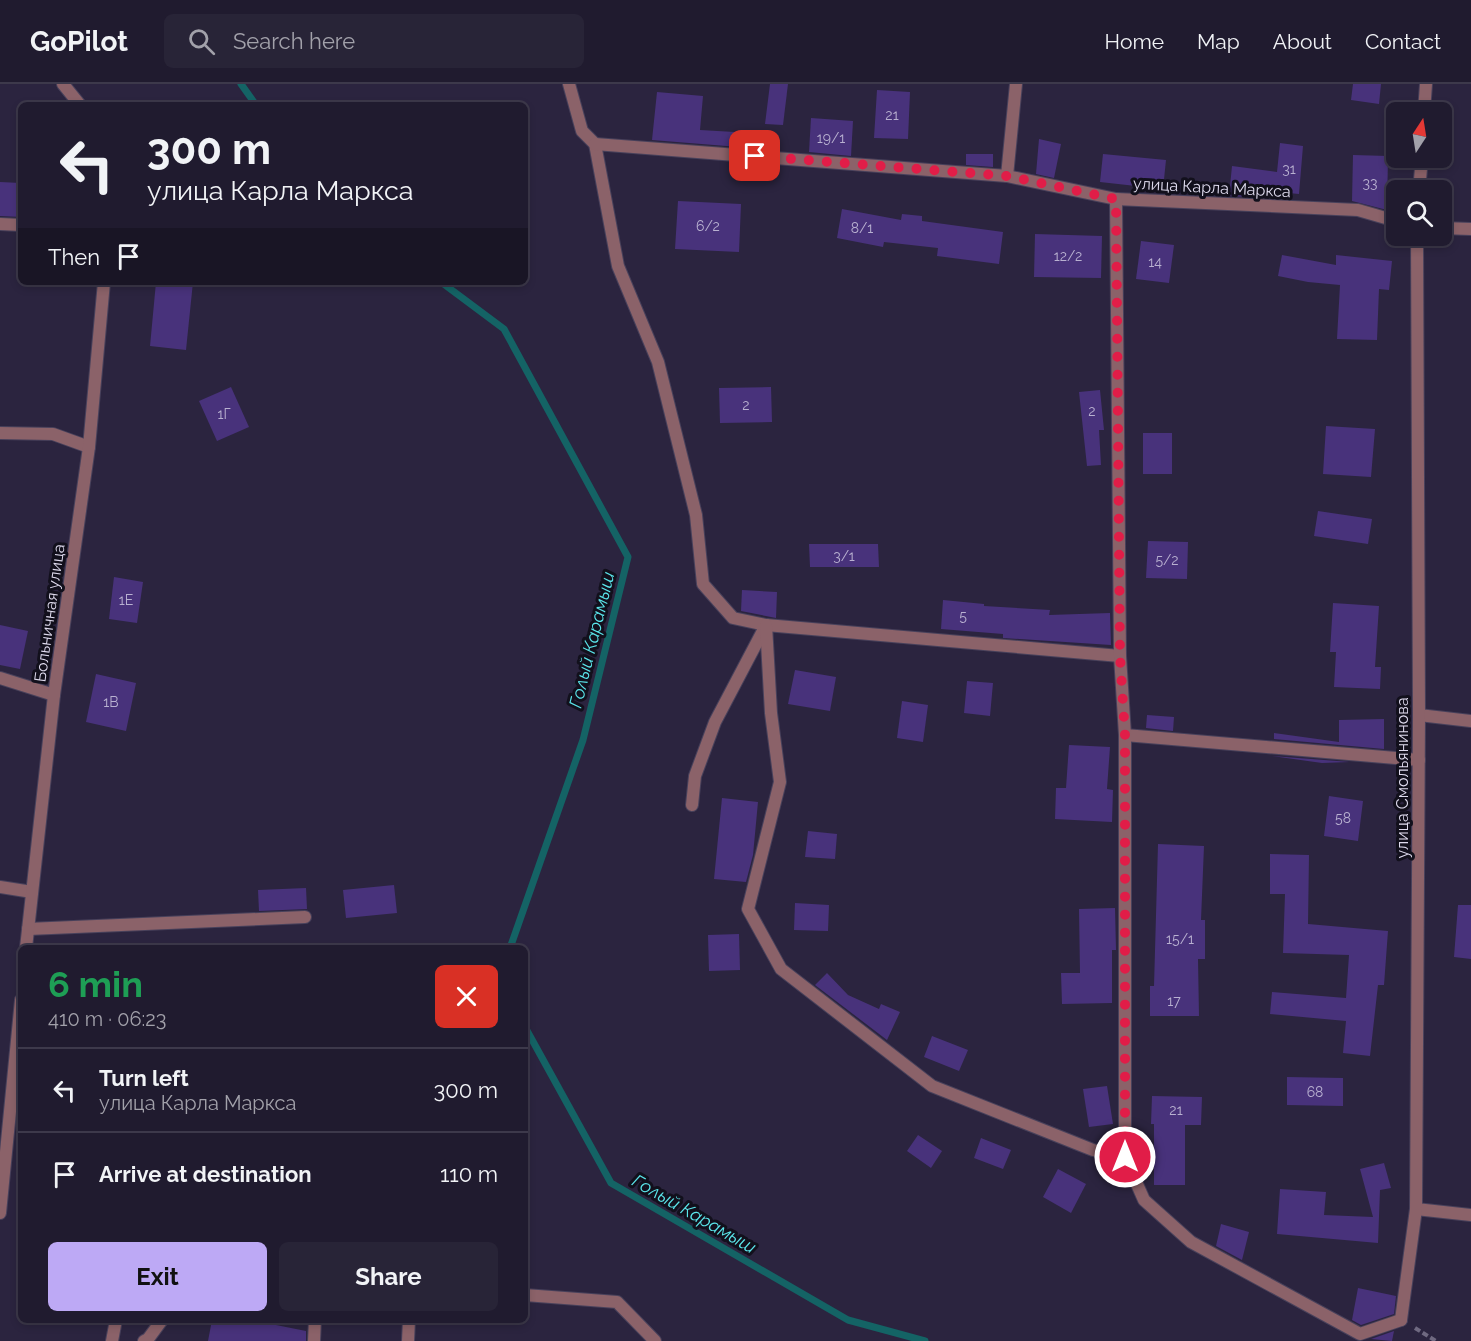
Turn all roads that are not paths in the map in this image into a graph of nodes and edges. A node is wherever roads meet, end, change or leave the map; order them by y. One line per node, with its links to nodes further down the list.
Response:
1 (63, 84): 5 (street)
2 (569, 84): 7 (street)
3 (1016, 84): 8 (street)
4 (1426, 84): 6 (street)
5 (78, 102)
6 (1425, 102)
7 (595, 144): 8 (street, улица Карла Маркса); 19 (street)
8 (1007, 176): 9 (street, улица Карла Маркса)
9 (1116, 199): 10 (street, улица Карла Маркса); 20 (street)
10 (1386, 218)
11 (0, 224): 12 (street)
12 (18, 225)
13 (1452, 228): 14 (street)
14 (1471, 229)
15 (1417, 246): 23 (street, улица Смольянинова)
16 (104, 285): 18 (street, Больничная улица)
17 (0, 433): 18 (street)
18 (89, 447): 22 (street, Больничная улица)
19 (766, 625): 20 (street); 27 (street); 34 (street)
20 (1120, 656): 25 (street)
21 (0, 678): 22 (street)
22 (54, 695): 29 (street, Больничная улица)
23 (1419, 715): 24 (street); 26 (street, улица Смольянинова)
24 (1471, 721)
25 (1125, 735): 26 (street); 34 (street)
26 (1419, 760): 35 (street, улица Смольянинова)
27 (692, 805)
28 (0, 887): 29 (street)
29 (32, 892): 31 (street, Больничная улица)
30 (305, 917): 31 (street)
31 (28, 929): 32 (street, Больничная улица)
32 (26, 945)
33 (18, 1030): 36 (street)
34 (1125, 1157): 35 (street, улица Смольянинова)
35 (1416, 1209): 37 (street)
36 (0, 1213)
37 (1471, 1215)
38 (528, 1295): 47 (street)
39 (115, 1323): 43 (street)
40 (160, 1323): 44 (street)
41 (315, 1323): 45 (street)
42 (409, 1323): 46 (street)
43 (112, 1341)
44 (144, 1341)
45 (314, 1341)
46 (408, 1341)
47 (654, 1341)

